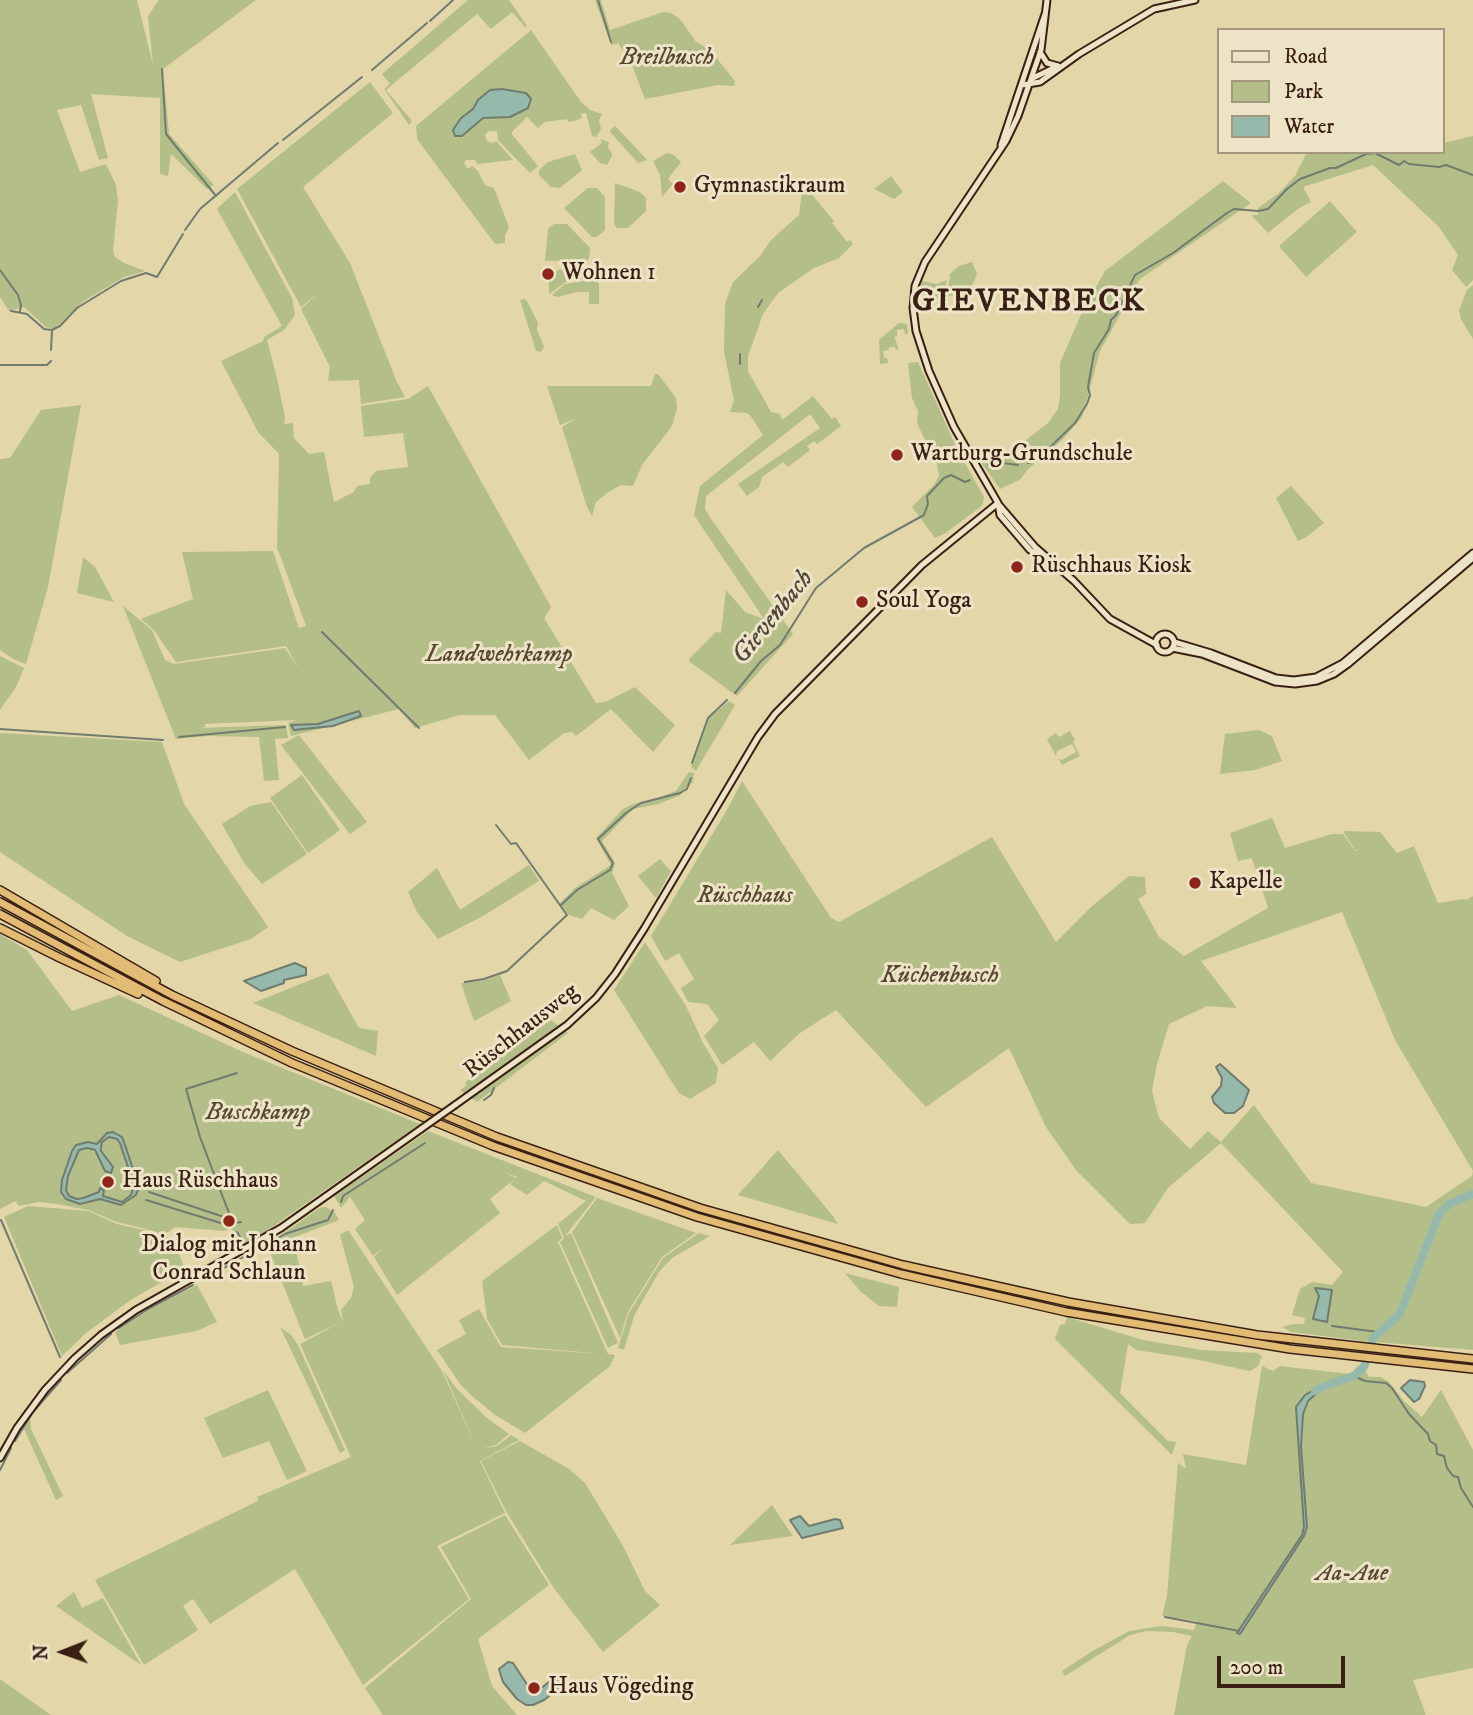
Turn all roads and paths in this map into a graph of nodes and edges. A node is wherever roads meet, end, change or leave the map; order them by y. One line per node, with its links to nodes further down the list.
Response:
1 (1046, 0): 3 (main road)
2 (1195, 0): 5 (main road)
3 (1045, 14): 4 (main road); 7 (main road)
4 (1040, 51): 6 (main road); 8 (main road)
5 (1068, 62): 6 (main road); 10 (main road)
6 (1058, 66): 8 (main road)
7 (1024, 78): 8 (main road); 9 (main road)
8 (1033, 78): 10 (main road)
9 (1022, 85): 10 (main road); 11 (main road)
10 (1030, 85): 11 (main road)
11 (1001, 145): 12 (main road)
12 (998, 503): 15 (main road); 27 (main road, Rüschhausweg, bridge)
13 (1473, 552): 18 (main road)
14 (1473, 558): 18 (main road)
15 (1136, 634): 16 (main road); 17 (main road)
16 (1159, 637): 17 (main road); 18 (main road)
17 (1157, 645): 18 (main road)
18 (1173, 645)
19 (0, 889): 23 (highway)
20 (0, 902): 23 (highway)
21 (0, 914): 24 (highway)
22 (0, 926): 24 (highway)
23 (172, 995): 25 (highway)
24 (173, 1006): 26 (highway)
25 (1473, 1359)
26 (1473, 1369)
27 (0, 1458)

